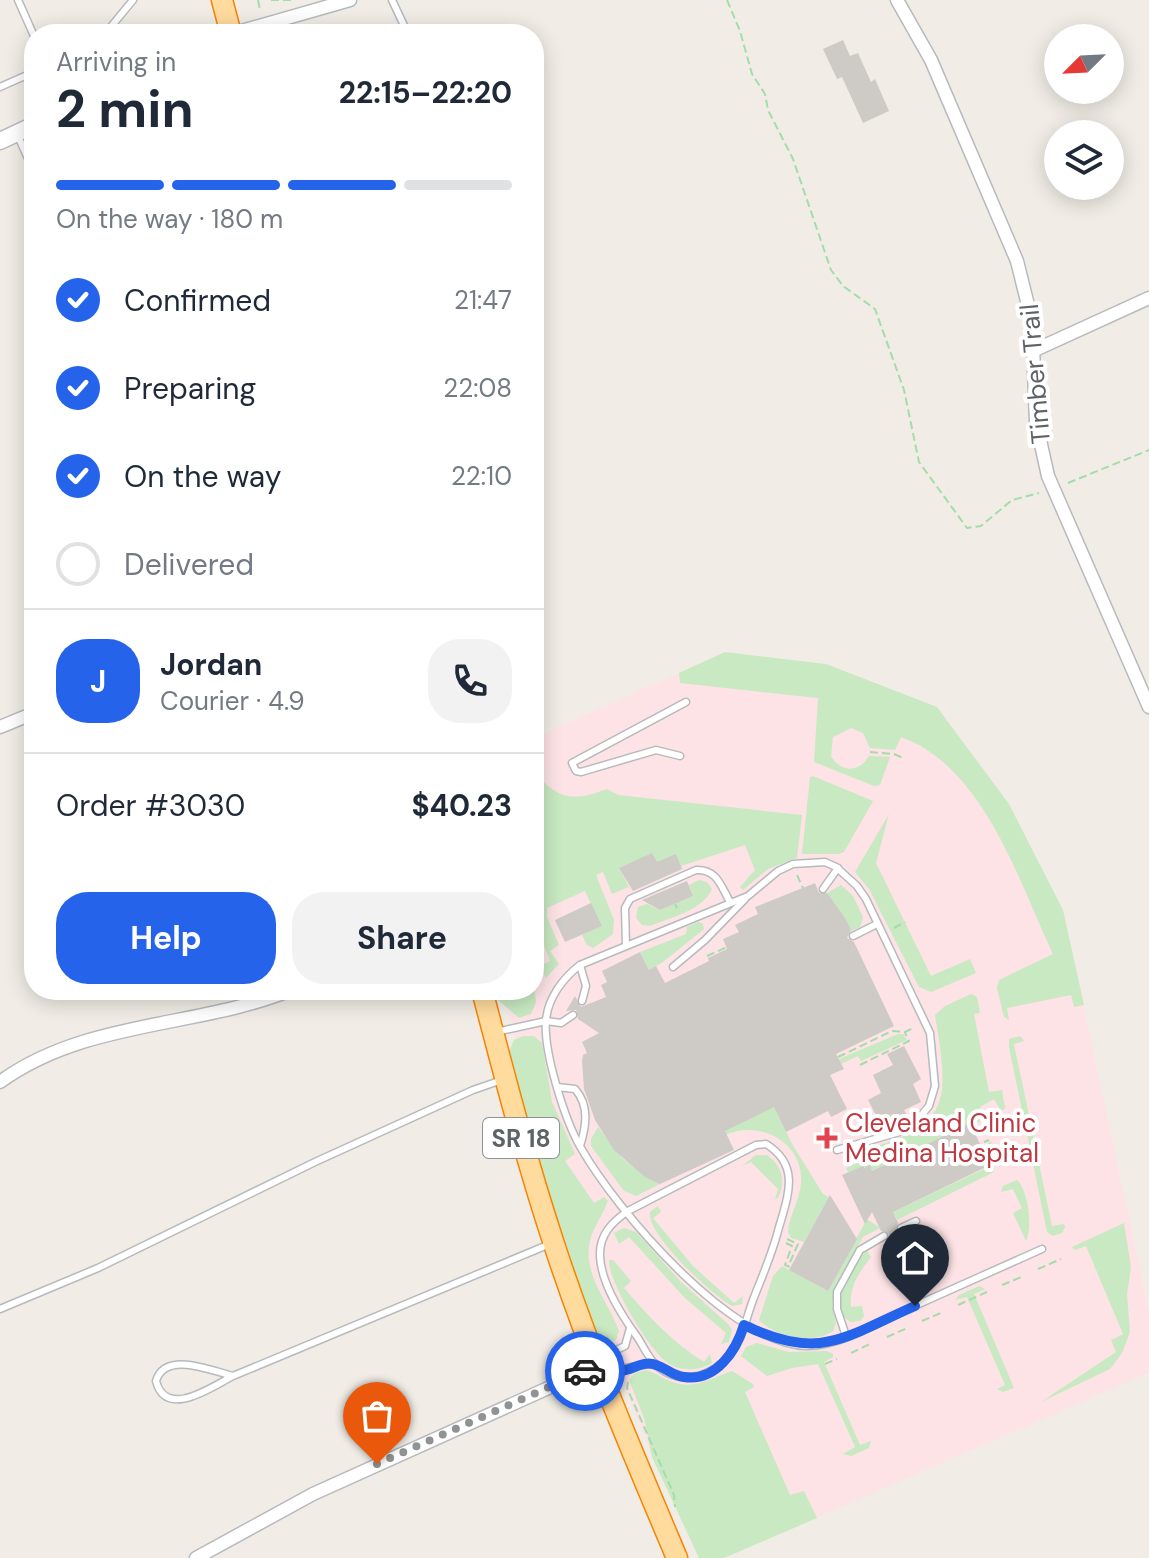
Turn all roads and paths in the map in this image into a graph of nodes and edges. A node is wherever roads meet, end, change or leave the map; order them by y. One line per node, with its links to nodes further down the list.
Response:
1 (18, 0): 10 (lane)
2 (133, 0): 11 (lane)
3 (222, 0): 12 (highway)
4 (271, 0): 5 (path)
5 (294, 0)
6 (350, 0): 13 (street)
7 (392, 0): 14 (lane)
8 (727, 0): 24 (path)
9 (897, 0): 22 (street, Timber Trail)
10 (29, 24)
11 (113, 24)
12 (228, 24)
13 (266, 24)
14 (403, 24)
15 (24, 76): 16 (lane)
16 (0, 87)
17 (24, 130): 18 (street)
18 (17, 133): 19 (street); 20 (lane)
19 (0, 141)
20 (24, 149)
21 (1149, 298): 22 (street)
22 (1035, 350): 24 (street, Timber Trail)
23 (1149, 450): 24 (path)
24 (1053, 488): 26 (street, Timber Trail)
25 (686, 702): 30 (lane)
26 (1149, 707)
27 (24, 717): 28 (street)
28 (0, 727)
29 (870, 752): 31 (path)
30 (680, 756)
31 (903, 758)
32 (838, 868): 35 (lane); 36 (lane); 39 (lane)
33 (797, 875): 34 (path)
34 (803, 888)
35 (823, 889)
36 (748, 896): 37 (lane); 48 (lane)
37 (730, 902): 42 (lane); 42 (lane)
38 (905, 922): 40 (path)
39 (877, 924): 41 (lane); 67 (lane)
40 (889, 930)
41 (853, 936)
42 (626, 945): 47 (lane)
43 (712, 947): 45 (path)
44 (727, 947): 45 (path)
45 (715, 952): 46 (path)
46 (707, 956)
47 (580, 965): 51 (lane); 53 (lane)
48 (673, 967)
49 (263, 1000): 60 (street)
50 (485, 1000): 56 (highway, SR 18)
51 (582, 1001)
52 (573, 1015): 53 (lane)
53 (546, 1021): 56 (lane); 61 (lane)
54 (916, 1027): 55 (path)
55 (905, 1032): 57 (path); 58 (path)
56 (493, 1033): 59 (highway, SR 18)
57 (838, 1057)
58 (860, 1065)
59 (505, 1079): 73 (highway, SR 18); 84 (lane)
60 (0, 1082)
61 (557, 1087): 66 (lane); 66 (lane)
62 (1031, 1124): 63 (path)
63 (1024, 1125)
64 (989, 1140): 65 (path)
65 (984, 1142)
66 (580, 1146): 68 (lane)
67 (837, 1150)
68 (628, 1211): 87 (lane); 87 (lane); 88 (lane)
69 (916, 1221): 70 (lane)
70 (901, 1228)
71 (884, 1236): 90 (lane)
72 (787, 1241): 76 (path)
73 (553, 1242): 97 (highway, SR 18); 98 (lane)
74 (1042, 1249): 90 (lane)
75 (1061, 1259): 77 (path)
76 (789, 1267)
77 (1038, 1269)
78 (1024, 1276): 80 (path)
79 (907, 1282): 82 (path)
80 (1002, 1285)
81 (987, 1292): 83 (path)
82 (913, 1297)
83 (958, 1305)
84 (0, 1309)
85 (943, 1312): 86 (path)
86 (922, 1321)
87 (744, 1325): 90 (lane); 95 (lane)
88 (630, 1328): 95 (lane); 97 (lane)
89 (907, 1328): 91 (path)
90 (846, 1336)
91 (887, 1337)
92 (872, 1343): 93 (path)
93 (851, 1353)
94 (837, 1359): 96 (path)
95 (656, 1364): 97 (lane)
96 (825, 1364)
97 (597, 1366): 101 (street); 102 (highway, SR 18)
98 (233, 1376): 98 (lane)
99 (628, 1382): 100 (path)
100 (675, 1509)
101 (196, 1558)
102 (677, 1558)

